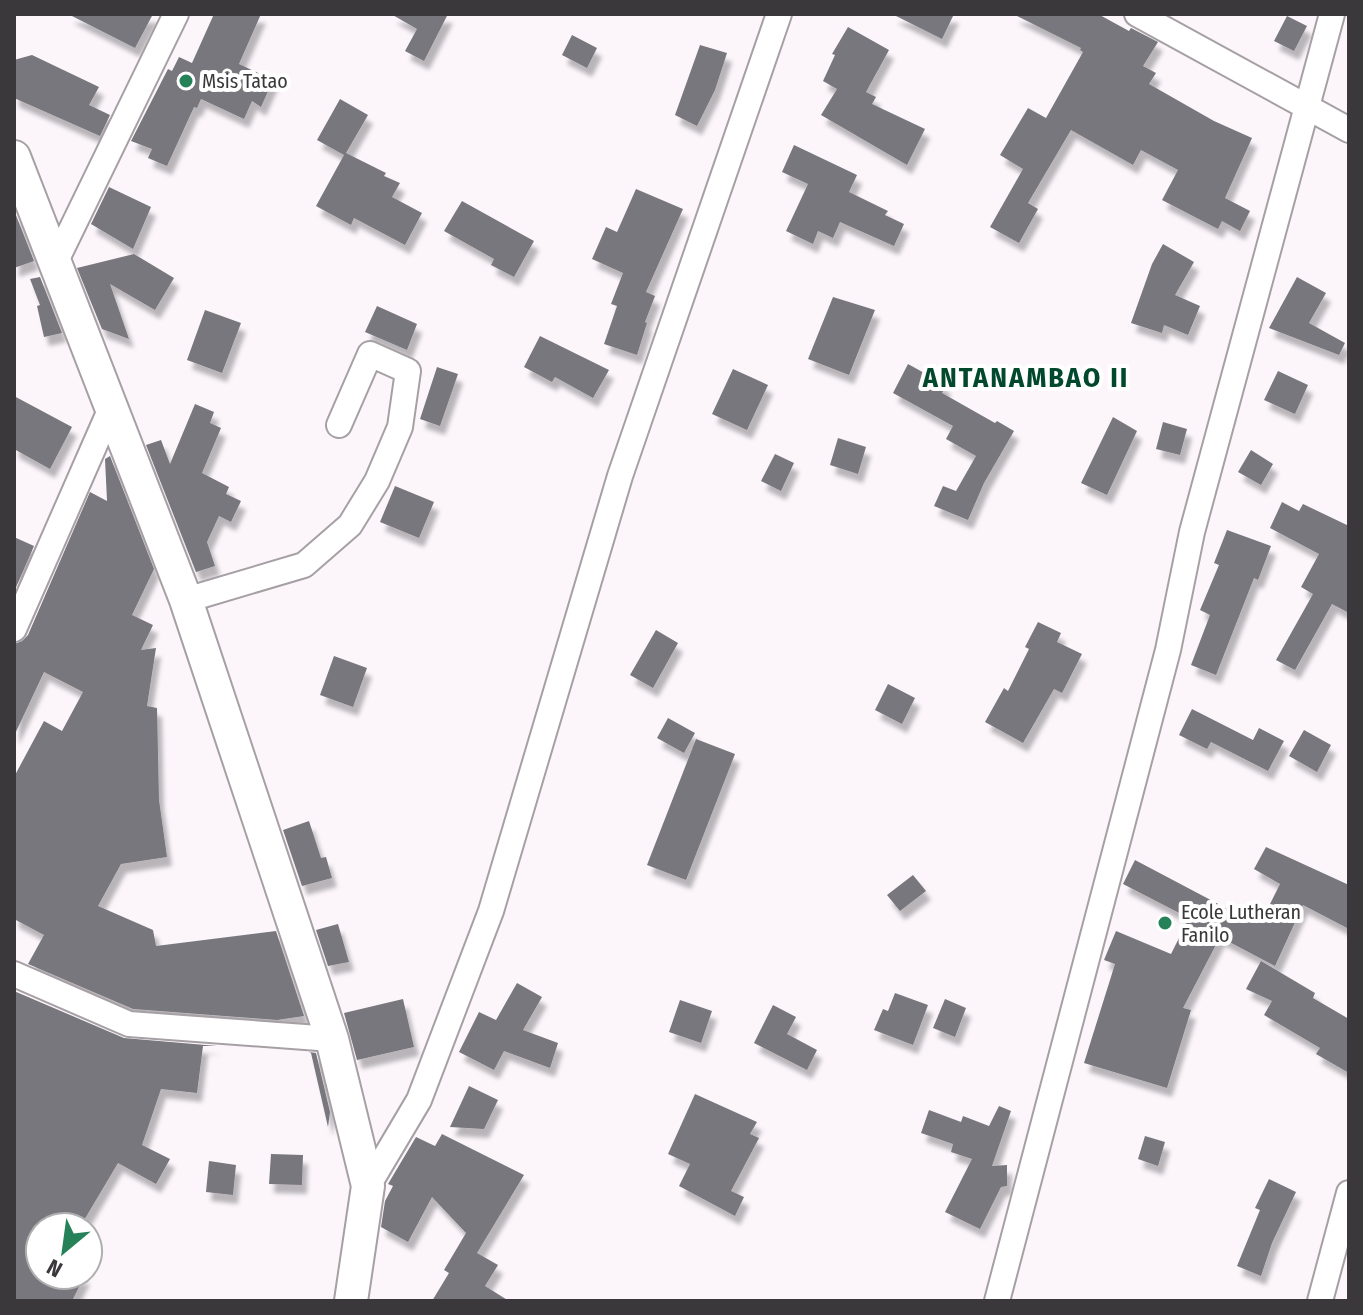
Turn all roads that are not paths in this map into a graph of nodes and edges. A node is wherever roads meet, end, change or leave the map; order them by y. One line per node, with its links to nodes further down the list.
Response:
1 (176, 14): 8 (street)
2 (779, 14): 15 (street)
3 (1137, 14): 5 (street)
4 (1332, 14): 5 (street)
5 (1306, 107): 6 (street); 18 (street)
6 (1349, 130)
7 (14, 157): 8 (street)
8 (55, 263): 9 (street)
9 (111, 408): 11 (street); 12 (street)
10 (339, 425): 11 (street)
11 (186, 600): 14 (street)
12 (14, 629)
13 (14, 974): 14 (street)
14 (332, 1039): 15 (street)
15 (368, 1186): 17 (street)
16 (1349, 1193): 19 (street)
17 (351, 1301)
18 (997, 1301)
19 (1320, 1301)

